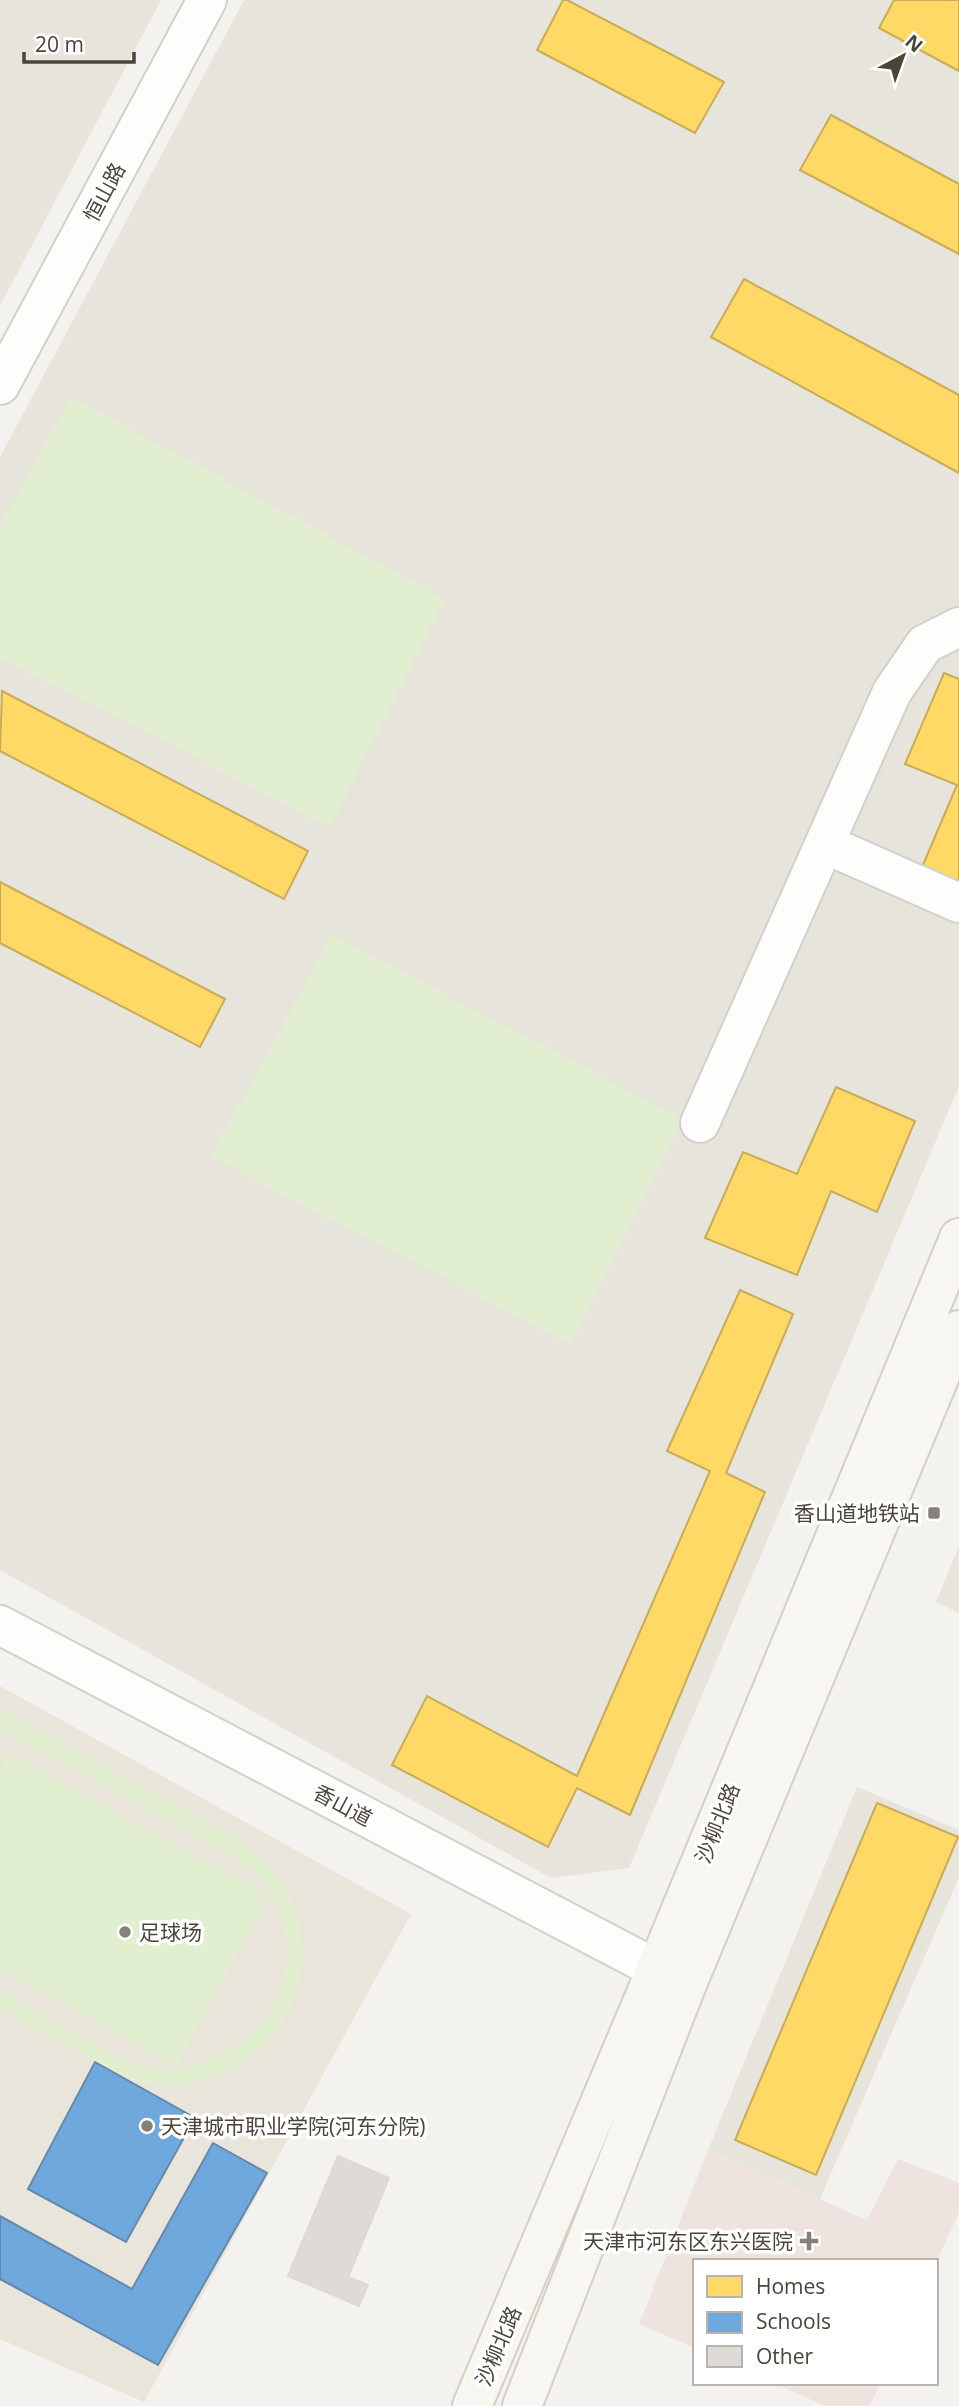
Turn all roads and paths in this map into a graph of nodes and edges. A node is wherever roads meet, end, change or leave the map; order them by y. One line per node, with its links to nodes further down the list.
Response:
1 (207, 0): 2 (street, 恒山路)
2 (0, 384)
3 (959, 627): 4 (street)
4 (942, 652): 5 (street)
5 (825, 845): 6 (street); 7 (street)
6 (959, 903)
7 (700, 1123)
8 (959, 1238): 12 (main road, 沙柳北路)
9 (959, 1330): 12 (main road, 沙柳北路)
10 (0, 1625): 12 (street, 香山道)
11 (0, 1643): 12 (street, 香山道)
12 (668, 1985): 13 (main road, 沙柳北路); 14 (main road, 沙柳北路)
13 (472, 2406)
14 (522, 2406)

